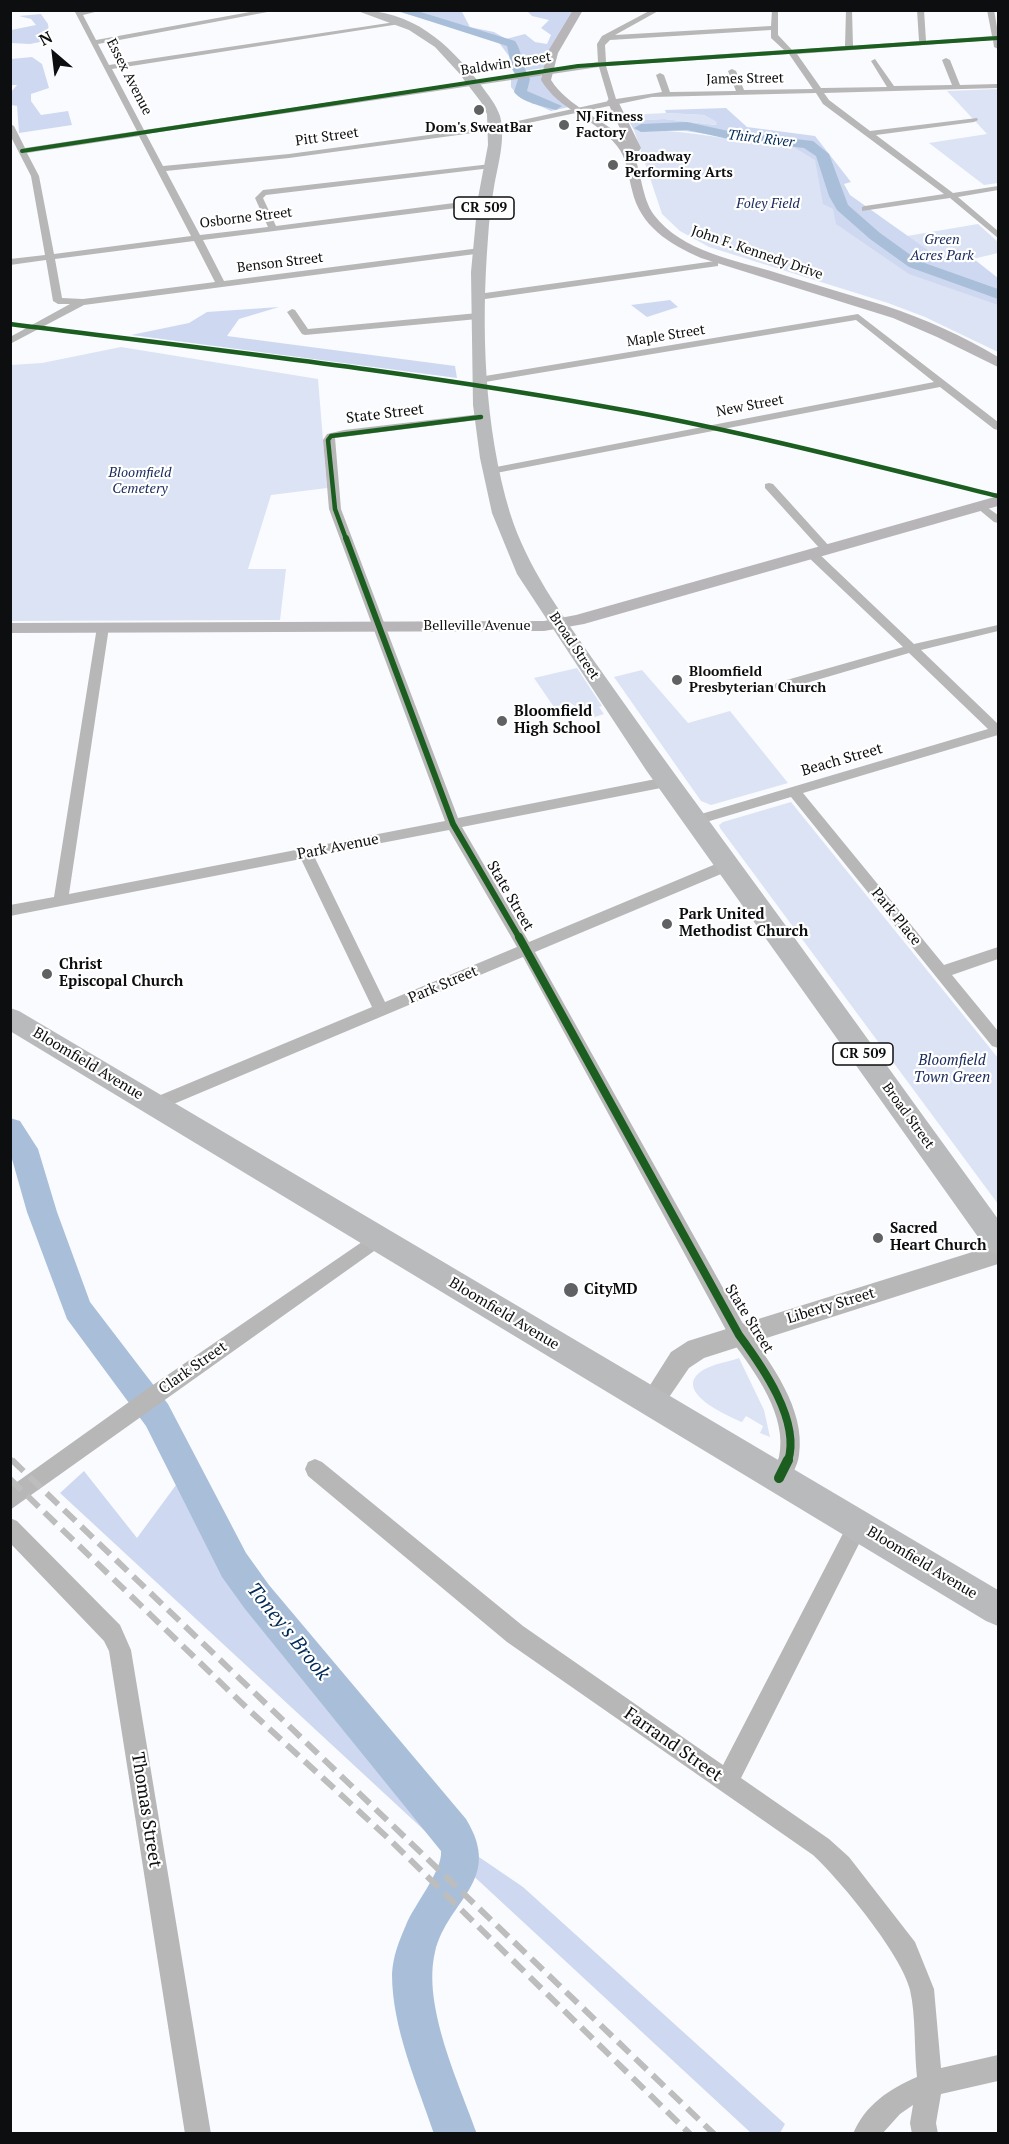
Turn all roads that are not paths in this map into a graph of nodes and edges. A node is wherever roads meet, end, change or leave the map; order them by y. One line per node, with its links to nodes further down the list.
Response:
1 (100, 10): 10 (street)
2 (275, 10): 16 (street)
3 (578, 10): 42 (main road, John F. Kennedy Drive)
4 (584, 10): 45 (main road, John F. Kennedy Drive)
5 (657, 10): 14 (street)
6 (775, 10): 13 (street)
7 (849, 10): 18 (street)
8 (920, 10): 17 (street)
9 (990, 10): 15 (street)
10 (78, 12): 16 (street, Essex Avenue)
11 (370, 12): 12 (main road, Broad Street / CR 509)
12 (402, 23): 24 (street); 27 (main road, Broad Street / CR 509)
13 (774, 28): 14 (street); 20 (street)
14 (605, 38): 23 (street)
15 (998, 38): 17 (street, Baldwin Street); 19 (street)
16 (96, 42): 24 (street, Essex Avenue)
17 (923, 43): 18 (street, Baldwin Street)
18 (849, 48): 20 (street, Baldwin Street)
19 (999, 48)
20 (791, 52): 23 (street, Baldwin Street); 31 (street)
21 (946, 60): 29 (street)
22 (875, 61): 30 (street)
23 (602, 64): 27 (street, Baldwin Street); 34 (street)
24 (108, 67): 39 (street, Essex Avenue)
25 (732, 71): 32 (street)
26 (660, 75): 33 (street)
27 (473, 82): 38 (main road, Broad Street / CR 509); 39 (street, Baldwin Street)
28 (999, 86): 29 (street, James Street)
29 (957, 88): 30 (street, James Street)
30 (892, 89): 31 (street, James Street)
31 (817, 91): 32 (street, James Street); 40 (street)
32 (741, 93): 33 (street, James Street)
33 (666, 94): 34 (street, James Street)
34 (613, 101): 35 (street, James Street); 45 (main road)
35 (568, 111): 38 (street, James Street); 42 (main road)
36 (974, 120): 40 (street)
37 (10, 126): 41 (street)
38 (495, 128): 43 (main road, Broad Street / CR 509); 44 (street, Pitt Street)
39 (143, 132): 41 (street, Baldwin Street); 44 (street, Essex Avenue)
40 (868, 134): 47 (street)
41 (22, 151): 54 (street)
42 (632, 165): 64 (main road, John F. Kennedy Drive)
43 (491, 166): 48 (main road, Broad Street / CR 509); 50 (street)
44 (161, 169): 52 (street, Essex Avenue)
45 (641, 176): 63 (main road, John F. Kennedy Drive)
46 (999, 188): 47 (street)
47 (951, 195): 49 (street); 51 (street)
48 (485, 202): 50 (street, Osborne Street); 53 (main road, Broad Street / CR 509)
49 (865, 208)
50 (273, 228): 52 (street, Osborne Street)
51 (996, 231)
52 (198, 238): 54 (street, Osborne Street); 57 (street, Essex Avenue)
53 (480, 251): 57 (street, Benson Street); 58 (main road, Broad Street / CR 509)
54 (49, 257): 55 (street, Osborne Street); 59 (street)
55 (10, 262)
56 (715, 264): 58 (street)
57 (221, 284): 59 (street, Benson Street)
58 (478, 297): 61 (main road, Broad Street / CR 509)
59 (83, 302): 62 (street)
60 (292, 312): 61 (street)
61 (478, 316): 65 (main road, Broad Street / CR 509)
62 (10, 341)
63 (999, 357)
64 (999, 363)
65 (479, 381): 66 (street, Maple Street); 67 (main road, Broad Street / CR 509)
66 (943, 384): 68 (street); 69 (street, New Street)
67 (481, 417): 69 (main road, Broad Street / CR 509); 76 (street, State Street)
68 (999, 426)
69 (491, 471): 74 (main road, Broad Street / CR 509)
70 (769, 486): 73 (street)
71 (990, 504): 72 (street); 73 (main road, Belleville Avenue)
72 (999, 520)
73 (819, 551): 74 (main road, Belleville Avenue); 79 (street)
74 (559, 624): 76 (main road, Belleville Avenue); 82 (main road, Broad Street / CR 509)
75 (103, 627): 76 (main road, Belleville Avenue); 77 (main road, Belleville Avenue); 88 (street)
76 (380, 627): 85 (street, State Street)
77 (10, 628)
78 (996, 628): 79 (street)
79 (910, 649): 80 (street); 81 (street)
80 (781, 686)
81 (998, 731): 83 (street, Beach Street)
82 (666, 782): 84 (main road, Broad Street / CR 509); 85 (street, Park Avenue)
83 (794, 791): 84 (street, Beach Street); 92 (street, Park Place)
84 (696, 820): 87 (main road, Broad Street / CR 509)
85 (453, 824): 86 (street, Park Avenue); 90 (street, State Street)
86 (305, 853): 88 (street, Park Avenue); 93 (street)
87 (728, 866): 90 (street, Park Street); 98 (main road, Broad Street / CR 509)
88 (61, 899): 89 (street, Park Avenue)
89 (10, 911)
90 (527, 951): 93 (street, Park Street); 100 (street, State Street)
91 (999, 953): 92 (street)
92 (942, 972): 95 (street, Park Place)
93 (382, 1011): 96 (street, Park Street)
94 (10, 1018): 96 (main road, Bloomfield Avenue)
95 (999, 1042)
96 (157, 1104): 97 (main road, Bloomfield Avenue)
97 (378, 1239): 101 (main road, Bloomfield Avenue); 104 (street, Clark Street)
98 (999, 1242)
99 (999, 1254): 100 (street, Liberty Street)
100 (739, 1335): 101 (street, Liberty Street); 103 (street, State Street)
101 (652, 1401): 103 (main road, Bloomfield Avenue)
102 (315, 1469): 108 (street, Farrand Street)
103 (779, 1478): 105 (main road, Bloomfield Avenue)
104 (10, 1500)
105 (858, 1525): 107 (main road, Bloomfield Avenue); 108 (street)
106 (10, 1528): 112 (street, Thomas Street)
107 (999, 1609)
108 (727, 1782): 110 (street, Farrand Street)
109 (988, 2070): 110 (street)
110 (930, 2086): 111 (street); 113 (street, Farrand Street)
111 (874, 2130)
112 (198, 2133)
113 (925, 2133)

